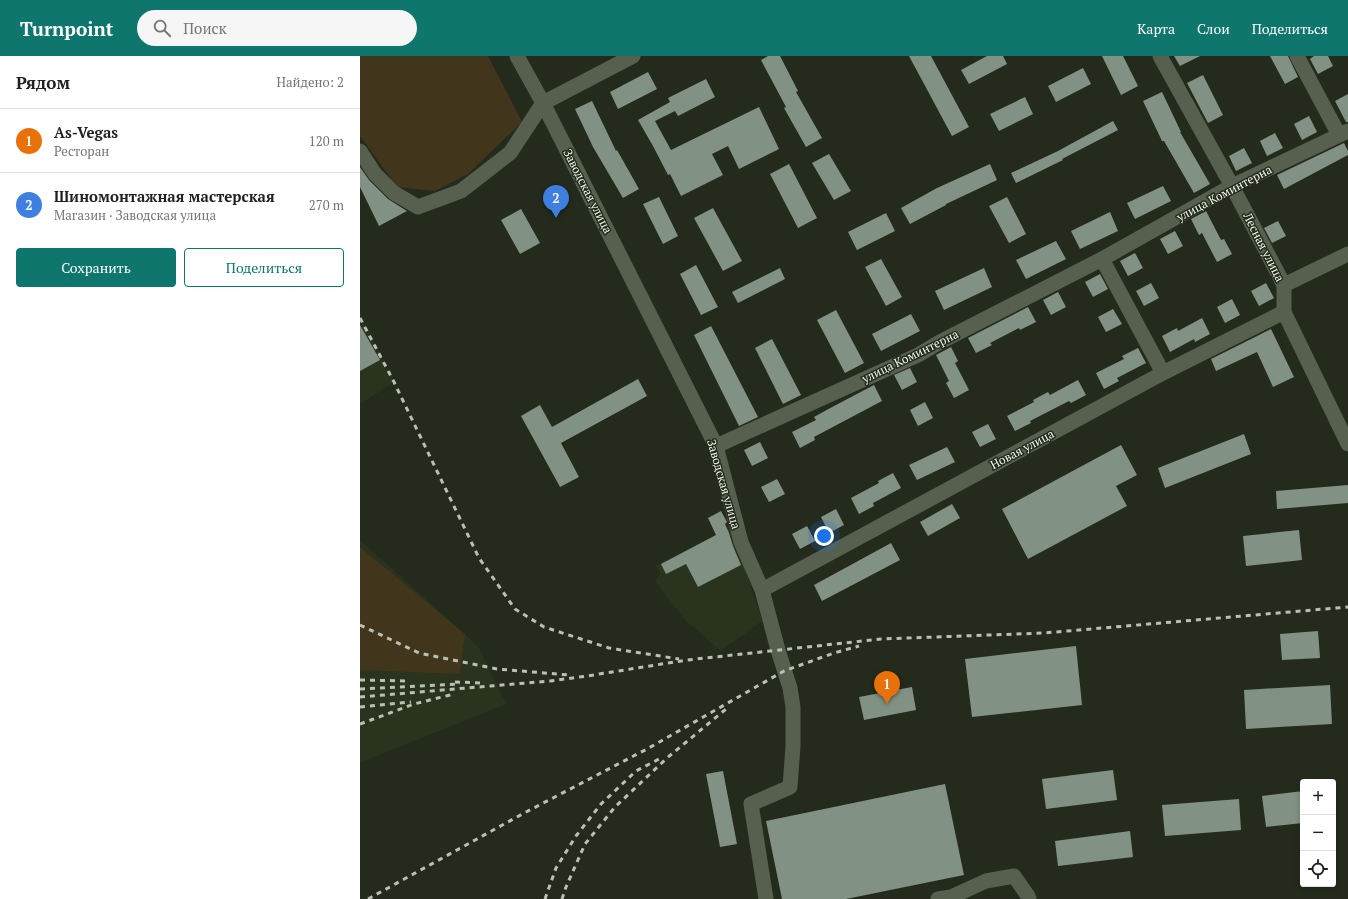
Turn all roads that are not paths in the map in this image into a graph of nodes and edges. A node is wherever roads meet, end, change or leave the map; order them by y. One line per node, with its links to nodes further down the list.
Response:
1 (517, 56): 5 (street, Заводская улица)
2 (633, 56): 5 (street)
3 (1160, 56): 8 (street, Лесная улица)
4 (1297, 56): 6 (street)
5 (543, 103): 7 (street); 15 (street, Заводская улица)
6 (1343, 133): 8 (street, улица Коминтерна)
7 (360, 151)
8 (1232, 186): 10 (street, улица Коминтерна); 11 (street, Лесная улица)
9 (1348, 254): 11 (street)
10 (1102, 259): 13 (street); 15 (street, улица Коминтерна)
11 (1284, 285): 12 (street, Лесная улица)
12 (1284, 312): 13 (street, Новая улица); 14 (street, Лесная улица)
13 (1163, 372): 16 (street, Новая улица)
14 (1348, 444)
15 (716, 446): 16 (street, Заводская улица)
16 (762, 590): 17 (street, Заводская улица)
17 (766, 899)
18 (938, 899): 19 (street)
19 (1028, 899)

